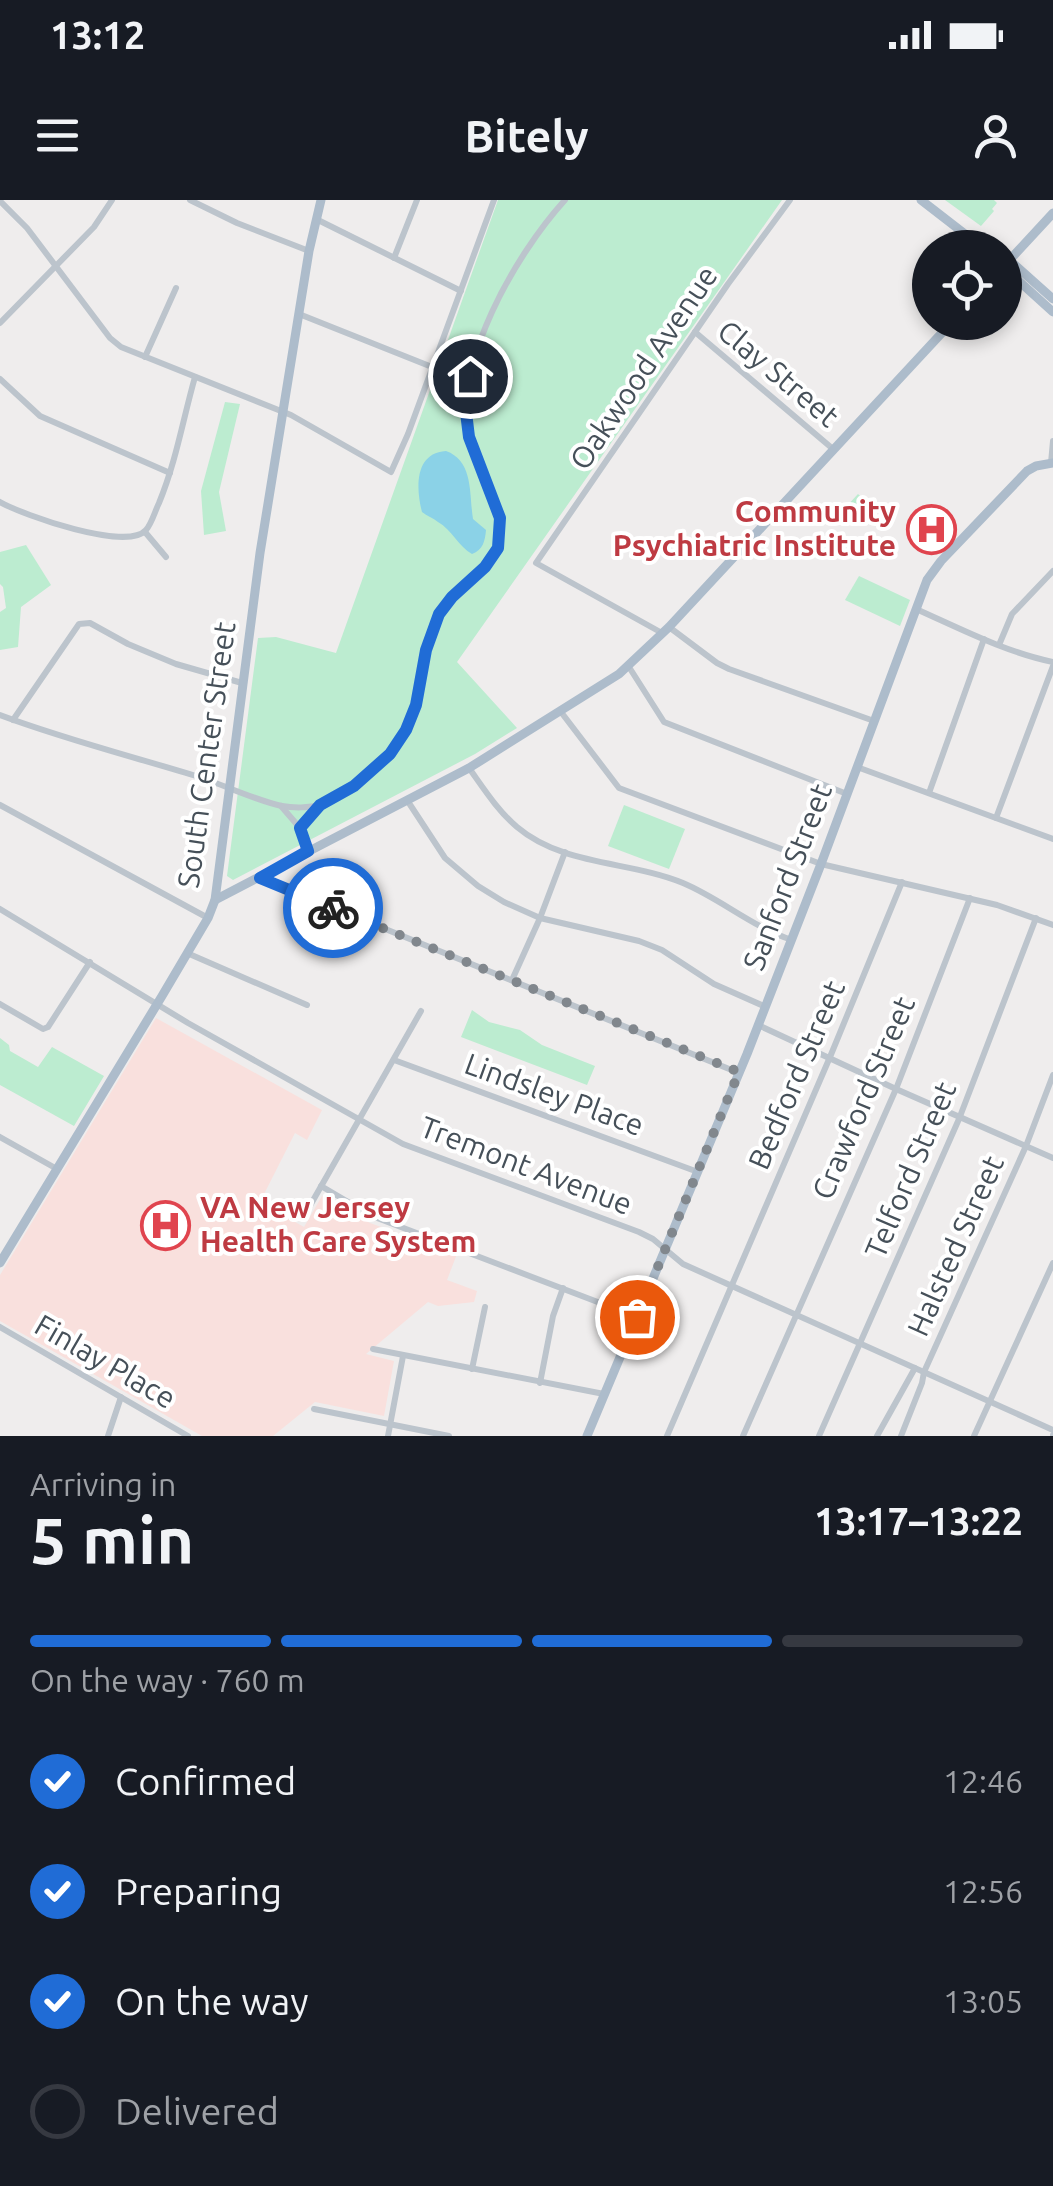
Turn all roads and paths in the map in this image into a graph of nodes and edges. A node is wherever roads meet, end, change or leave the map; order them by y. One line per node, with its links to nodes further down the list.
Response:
1 (112, 200): 16 (street)
2 (190, 200): 14 (street)
3 (321, 200): 11 (main road, South Center Street)
4 (417, 200): 15 (street)
5 (494, 200): 20 (street)
6 (565, 200): 57 (street)
7 (790, 200): 25 (street, Oakwood Avenue)
8 (921, 200): 12 (main road)
9 (0, 201): 16 (street)
10 (1053, 213): 13 (main road)
11 (316, 219): 14 (main road, South Center Street); 15 (street)
12 (960, 230)
13 (1022, 247)
14 (309, 251): 23 (main road, South Center Street)
15 (394, 258): 20 (street)
16 (55, 264): 24 (street); 27 (street)
17 (1022, 271): 21 (main road)
18 (1022, 284): 22 (main road)
19 (176, 288): 27 (street)
20 (461, 291): 28 (street)
21 (1053, 299)
22 (1053, 312)
23 (299, 314): 28 (street); 31 (main road, South Center Street)
24 (0, 323)
25 (695, 332): 33 (street, Clay Street); 41 (street, Oakwood Avenue)
26 (935, 340): 33 (main road)
27 (146, 357): 29 (street)
28 (432, 368): 31 (street)
29 (195, 377): 31 (street); 35 (street)
30 (0, 380): 35 (street)
31 (283, 412): 46 (main road, South Center Street)
32 (1053, 441): 34 (street)
33 (833, 450): 41 (main road)
34 (1052, 463): 40 (main road, Sanford Street)
35 (170, 473): 37 (street)
36 (0, 502): 37 (street)
37 (145, 532): 38 (street)
38 (166, 558)
39 (1053, 571): 43 (street)
40 (915, 608): 42 (street); 50 (main road, Sanford Street)
41 (666, 631): 45 (main road); 50 (street)
42 (984, 638): 43 (street); 55 (street)
43 (999, 645): 44 (street)
44 (1053, 664): 60 (street)
45 (629, 667): 47 (main road); 54 (street)
46 (242, 683): 49 (street); 53 (main road, South Center Street)
47 (561, 712): 52 (main road); 65 (street)
48 (0, 715): 49 (street)
49 (13, 720): 53 (street)
50 (874, 721): 51 (main road, Sanford Street)
51 (857, 767): 54 (main road, Sanford Street); 55 (street)
52 (468, 768): 56 (main road); 64 (street)
53 (228, 786): 59 (street); 69 (main road, South Center Street)
54 (847, 794): 65 (main road, Sanford Street)
55 (929, 794): 60 (street)
56 (407, 800): 63 (main road); 72 (street)
57 (320, 805): 59 (street); 61 (street)
58 (0, 806): 71 (street)
59 (280, 806): 61 (street)
60 (996, 818): 62 (street)
61 (300, 828): 63 (street)
62 (1053, 839)
63 (308, 851): 66 (main road)
64 (565, 852): 72 (street); 75 (street)
65 (821, 864): 67 (street); 75 (main road, Sanford Street)
66 (260, 878): 69 (main road); 78 (street)
67 (902, 882): 68 (street); 85 (street, Bedford Street)
68 (970, 898): 73 (street); 89 (street, Crawford Street)
69 (214, 900): 71 (main road, South Center Street)
70 (0, 909): 77 (street, Tremont Avenue)
71 (208, 918): 76 (main road, South Center Street)
72 (540, 918): 78 (street); 82 (street)
73 (1036, 918): 74 (street); 90 (street, Telford Street)
74 (1053, 924)
75 (792, 940): 82 (main road, Sanford Street)
76 (187, 953): 80 (main road, South Center Street); 81 (street)
77 (90, 962): 79 (street); 80 (street, Tremont Avenue)
78 (512, 980): 87 (street)
79 (0, 1004)
80 (157, 1004): 91 (street, Tremont Avenue); 95 (main road, South Center Street)
81 (306, 1006)
82 (766, 1007): 84 (main road, Sanford Street)
83 (421, 1010): 86 (street)
84 (758, 1025): 85 (street); 87 (main road, Sanford Street)
85 (830, 1057): 89 (street); 102 (street, Bedford Street)
86 (394, 1060): 91 (street); 96 (street, Lindsley Place)
87 (739, 1072): 96 (main road, Sanford Street)
88 (1053, 1075): 93 (street, Halsted Street)
89 (896, 1089): 90 (street); 105 (street, Crawford Street)
90 (960, 1117): 93 (street); 108 (street, Telford Street)
91 (360, 1121): 97 (street); 99 (street, Tremont Avenue)
92 (0, 1137): 95 (street)
93 (1026, 1146): 94 (street); 113 (street, Halsted Street)
94 (1053, 1158)
95 (57, 1169): 100 (main road, South Center Street)
96 (698, 1172): 99 (main road, Sanford Street)
97 (320, 1186): 98 (street); 103 (street)
98 (303, 1218)
99 (666, 1248): 102 (street, Tremont Avenue); 106 (main road, Sanford Street)
100 (0, 1263)
101 (1053, 1263): 117 (street)
102 (732, 1286): 105 (street, Tremont Avenue); 126 (street, Bedford Street)
103 (564, 1288): 106 (street); 114 (street)
104 (484, 1307): 112 (street)
105 (795, 1314): 108 (street, Tremont Avenue); 127 (street, Crawford Street)
106 (637, 1317): 115 (main road, Sanford Street)
107 (0, 1327): 116 (street, Finlay Place)
108 (860, 1344): 111 (street, Tremont Avenue); 128 (street, Telford Street)
109 (373, 1349): 110 (street)
110 (403, 1356): 112 (street); 119 (street)
111 (914, 1368): 113 (street, Tremont Avenue); 129 (street)
112 (472, 1369): 114 (street)
113 (924, 1372): 117 (street, Tremont Avenue); 130 (street, Halsted Street)
114 (540, 1383): 115 (street)
115 (604, 1394): 125 (main road, Sanford Street)
116 (121, 1398): 121 (street); 122 (street, Finlay Place)
117 (990, 1402): 120 (street, Tremont Avenue); 131 (street)
118 (314, 1410): 119 (street)
119 (390, 1425): 123 (street); 124 (street)
120 (1053, 1434)
121 (108, 1436)
122 (188, 1436)
123 (388, 1436)
124 (448, 1436)
125 (587, 1436)
126 (667, 1436)
127 (743, 1436)
128 (819, 1436)
129 (878, 1436)
130 (901, 1436)
131 (974, 1436)

